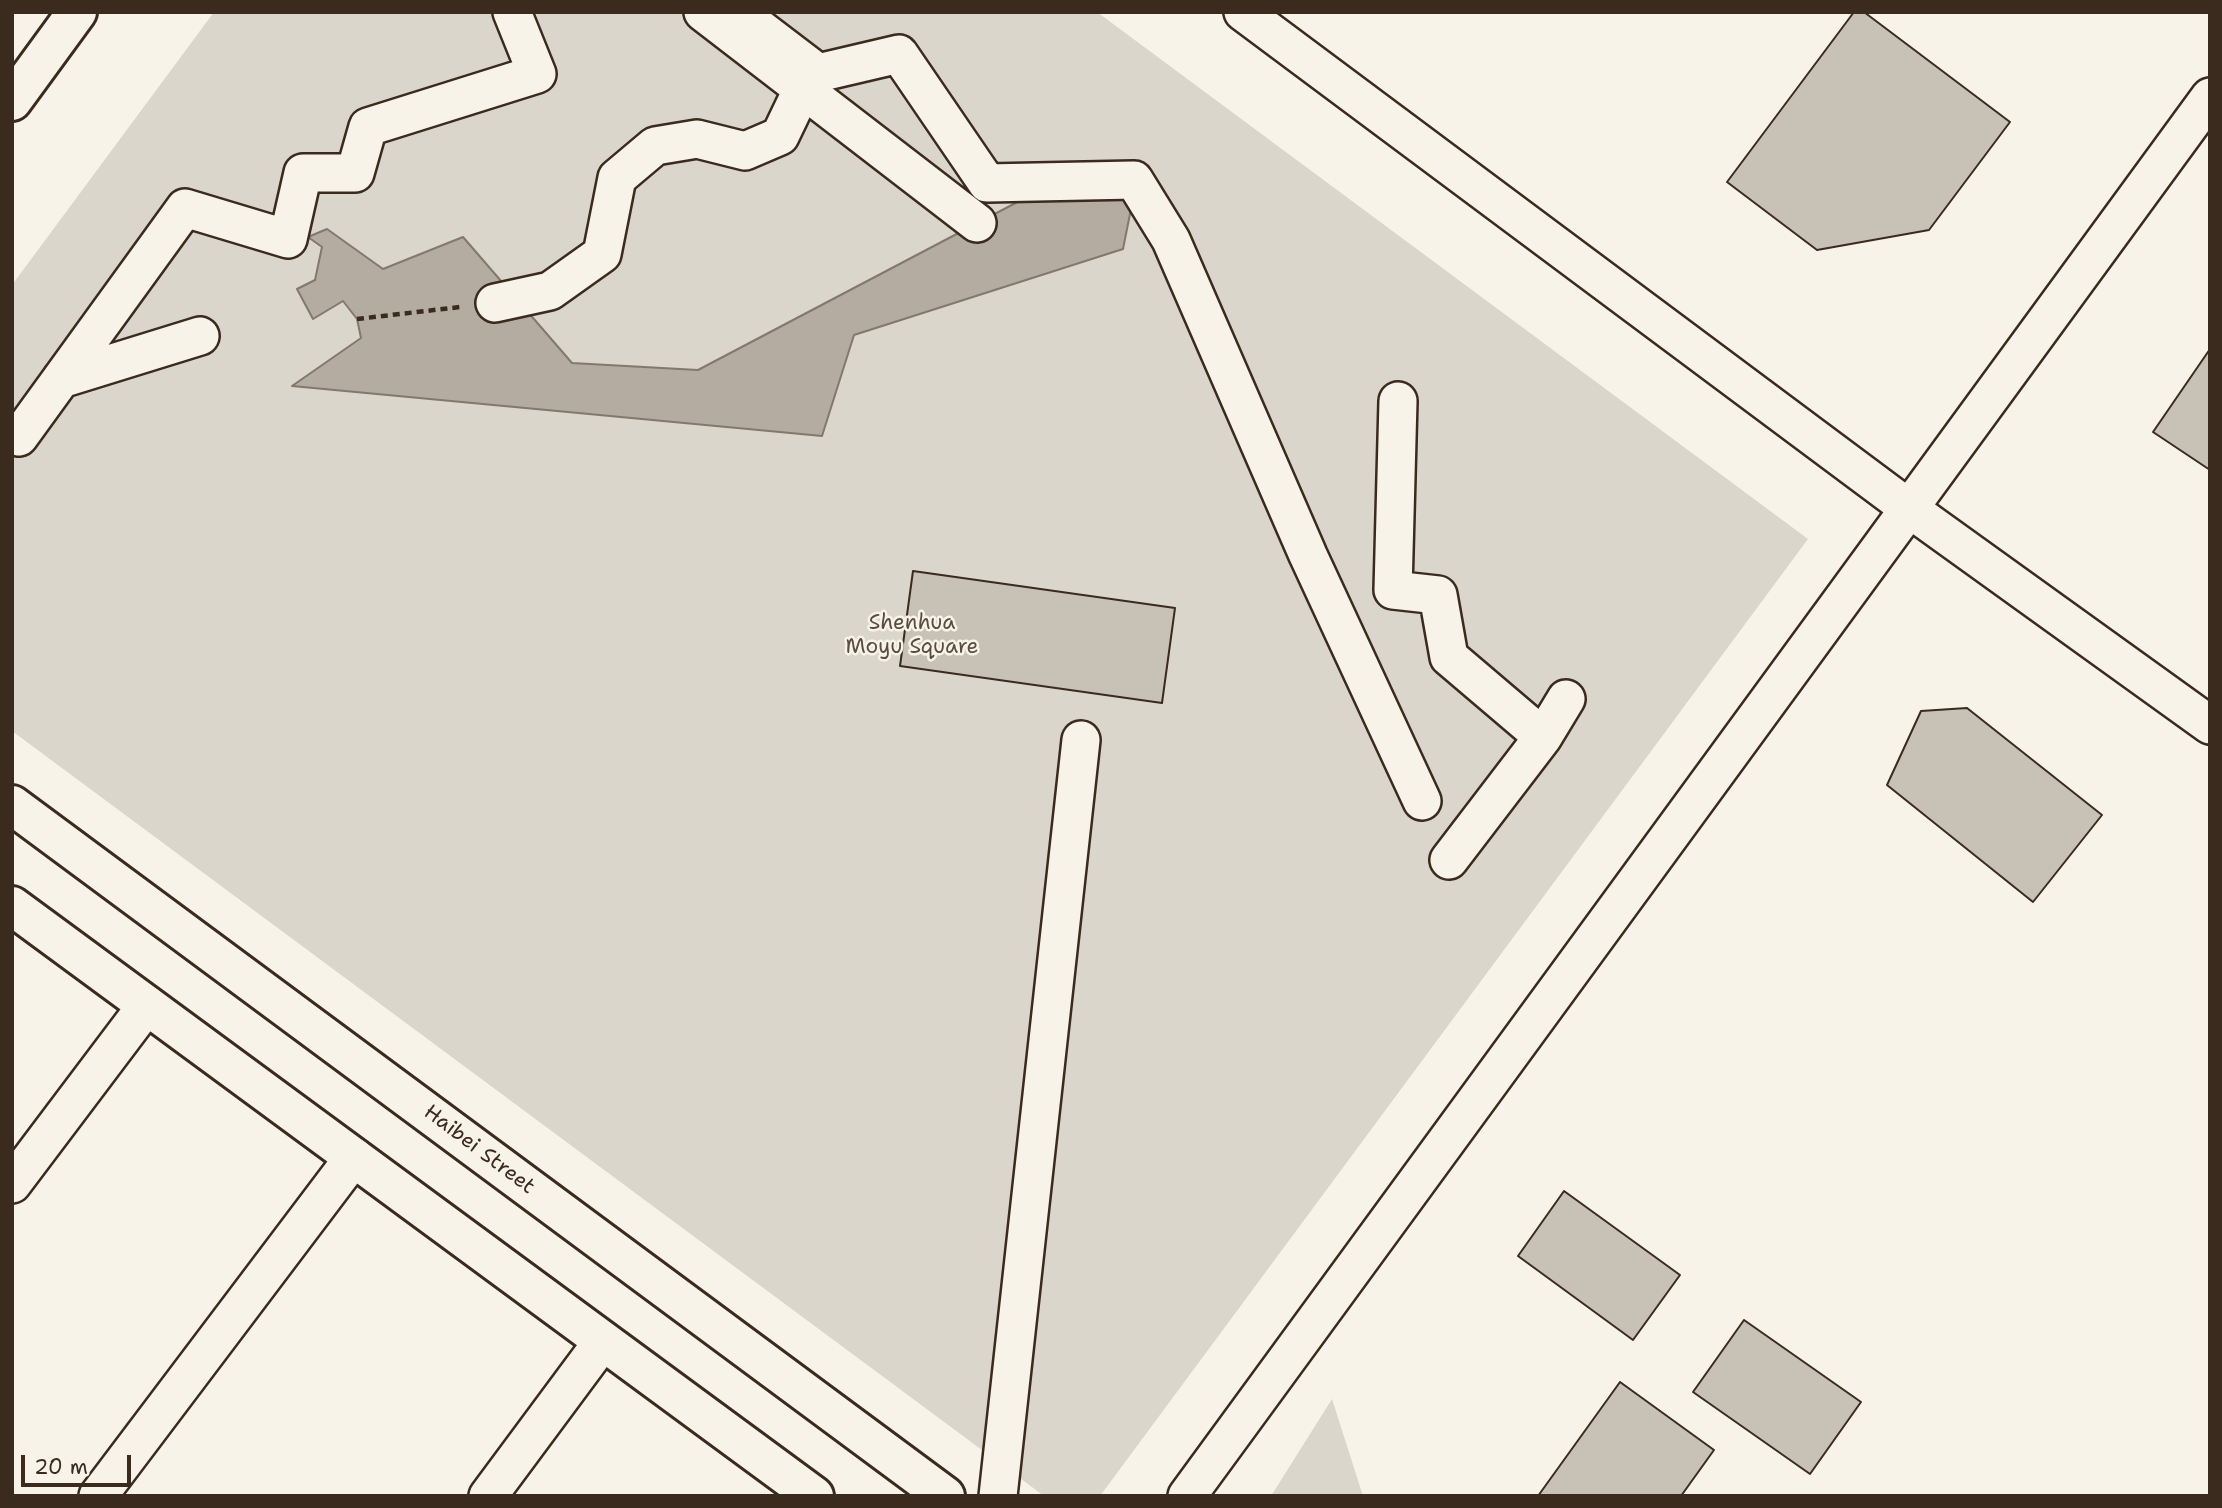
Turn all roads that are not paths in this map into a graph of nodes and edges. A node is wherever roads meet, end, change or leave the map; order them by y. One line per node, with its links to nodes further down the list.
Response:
1 (77, 12): 9 (main road)
2 (512, 12): 13 (street)
3 (703, 12): 7 (street)
4 (738, 12): 22 (street)
5 (1243, 12): 16 (street)
6 (1286, 12): 16 (street)
7 (803, 88): 10 (street); 11 (street)
8 (2210, 97): 16 (street)
9 (12, 101)
10 (977, 223)
11 (495, 303)
12 (200, 335): 13 (street)
13 (61, 379): 15 (street)
14 (1398, 401): 20 (street)
15 (19, 437)
16 (1915, 497): 17 (street); 19 (street); 35 (street)
17 (2210, 696)
18 (1566, 699): 20 (street)
19 (2210, 725)
20 (1543, 737): 24 (street)
21 (1081, 740): 34 (street)
22 (1422, 801)
23 (12, 805): 33 (main road, Haibei Street)
24 (1449, 860)
25 (12, 906): 26 (main road)
26 (147, 1005): 27 (main road); 28 (street)
27 (354, 1157): 29 (main road); 31 (street)
28 (12, 1185)
29 (603, 1341): 30 (main road); 32 (street)
30 (797, 1491)
31 (98, 1496)
32 (488, 1496)
33 (946, 1496)
34 (998, 1496)
35 (1186, 1496)

